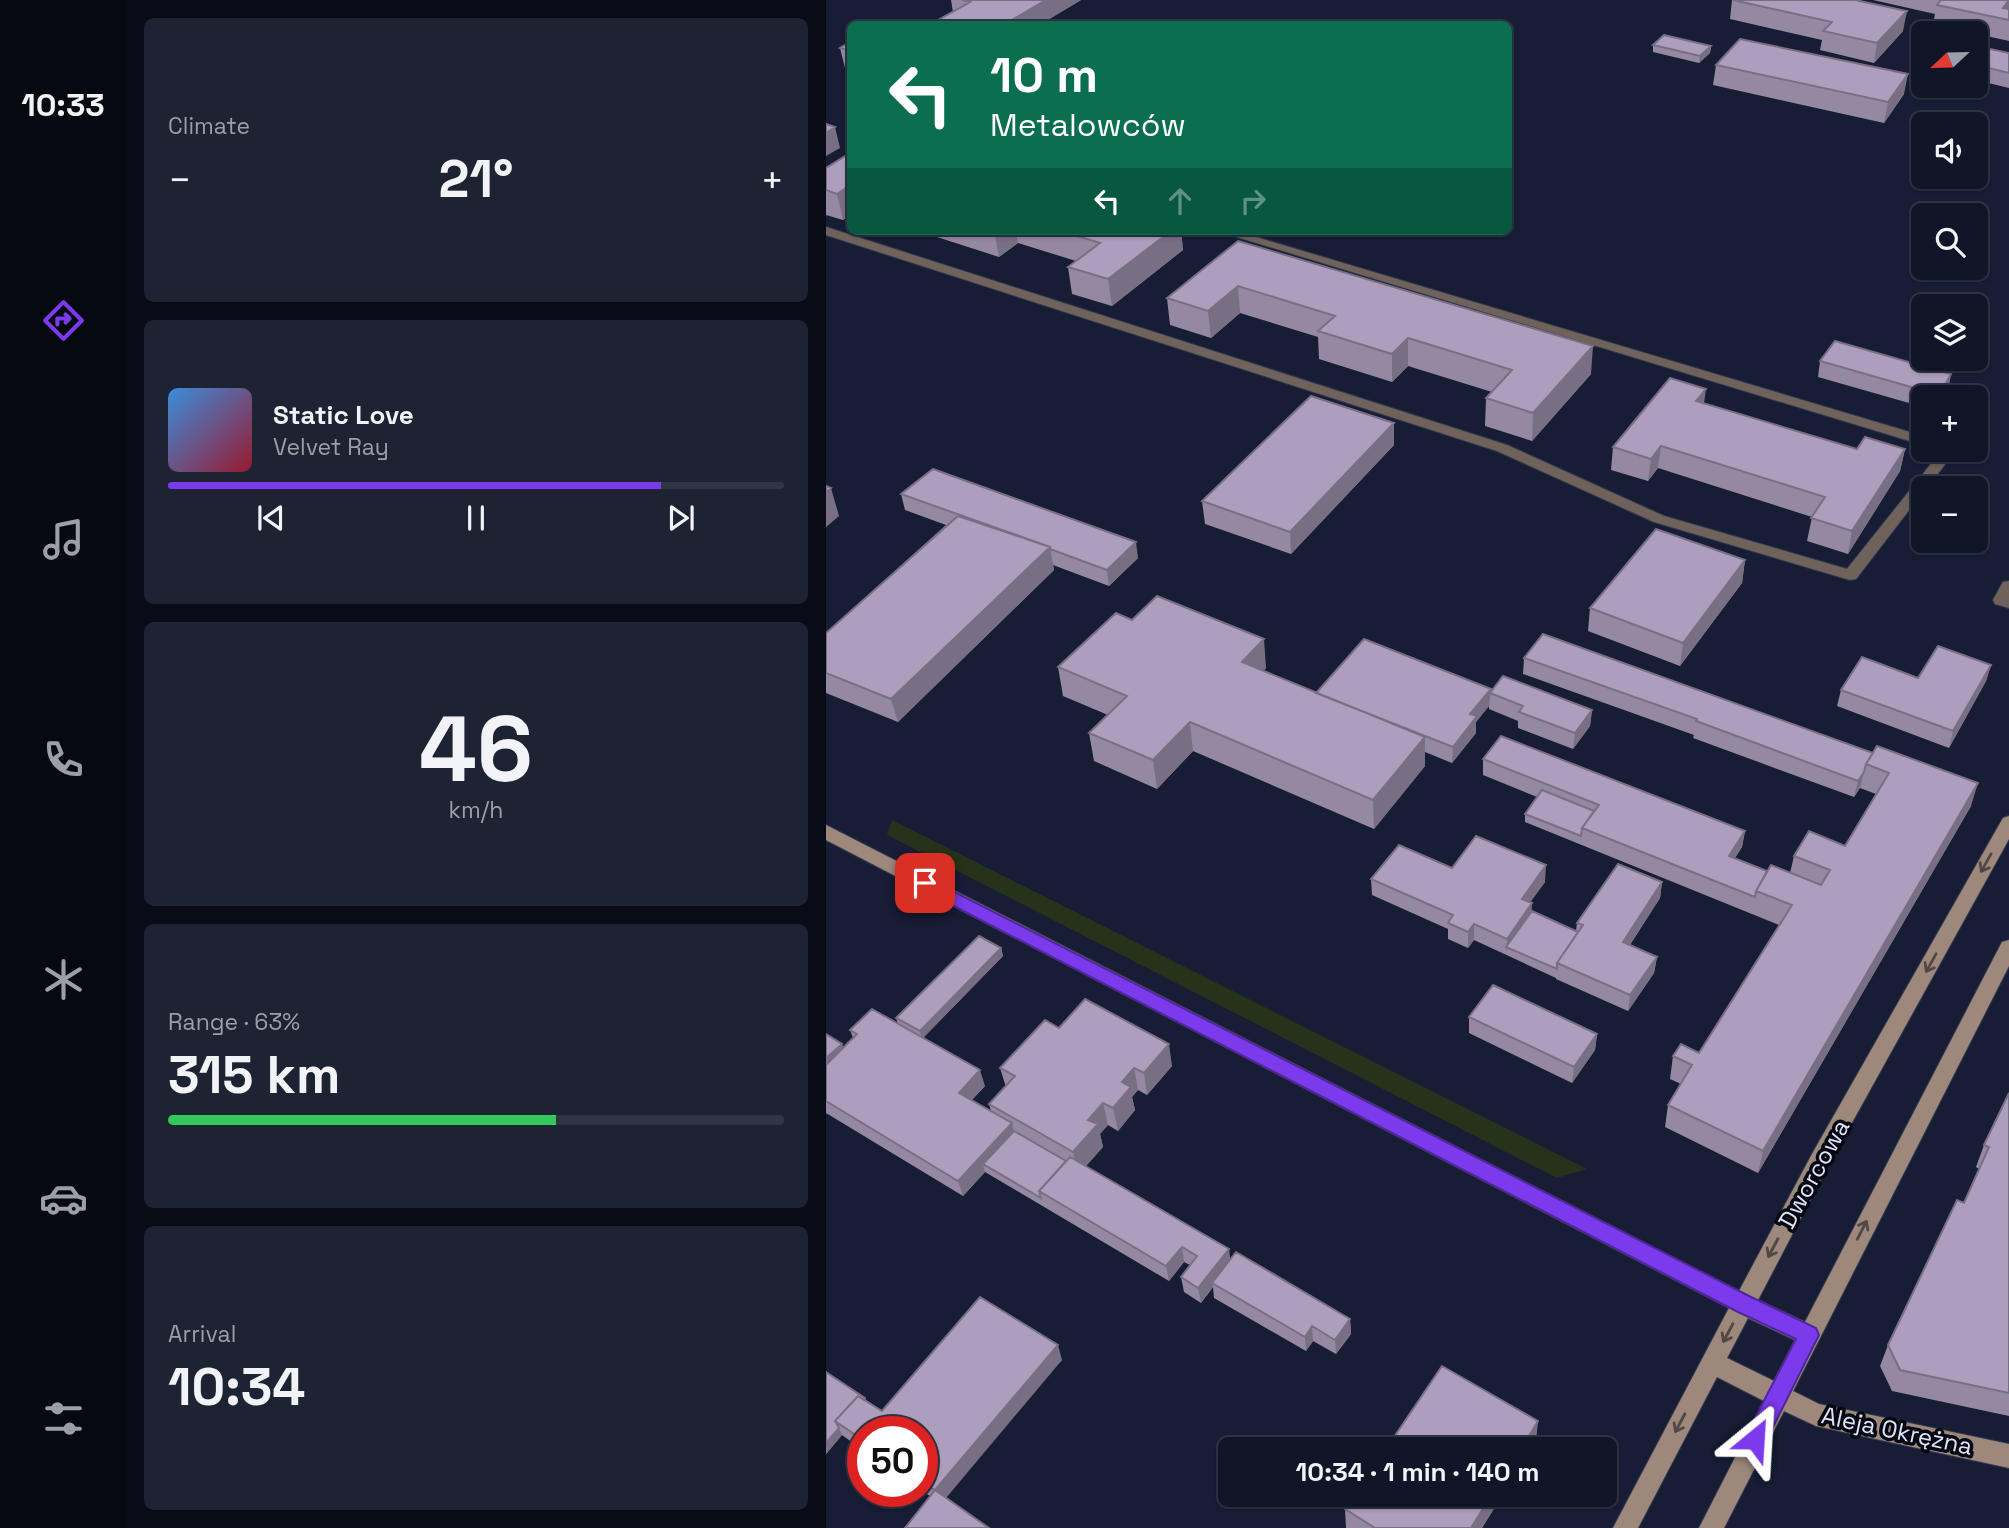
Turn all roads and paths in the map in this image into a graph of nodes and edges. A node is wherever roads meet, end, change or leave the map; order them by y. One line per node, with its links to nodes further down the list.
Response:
1 (826, 231): 4 (lane)
2 (1236, 235): 3 (lane)
3 (1911, 437)
4 (1939, 462)
5 (2009, 586): 6 (lane)
6 (2009, 603)
7 (2009, 823): 10 (main road, Dworcowa, one-way to 10)
8 (826, 832): 10 (main road)
9 (2009, 947): 11 (main road, one-way to 9)
10 (1744, 1304): 11 (main road); 12 (main road, Dworcowa, one-way to 12)
11 (1809, 1335): 13 (main road)
12 (1712, 1362): 13 (main road, Aleja Okrężna); 15 (main road, Dworcowa, one-way to 15)
13 (1777, 1395): 14 (main road, Aleja Okrężna); 16 (main road)
14 (2009, 1456)
15 (1625, 1528)
16 (1711, 1528)

